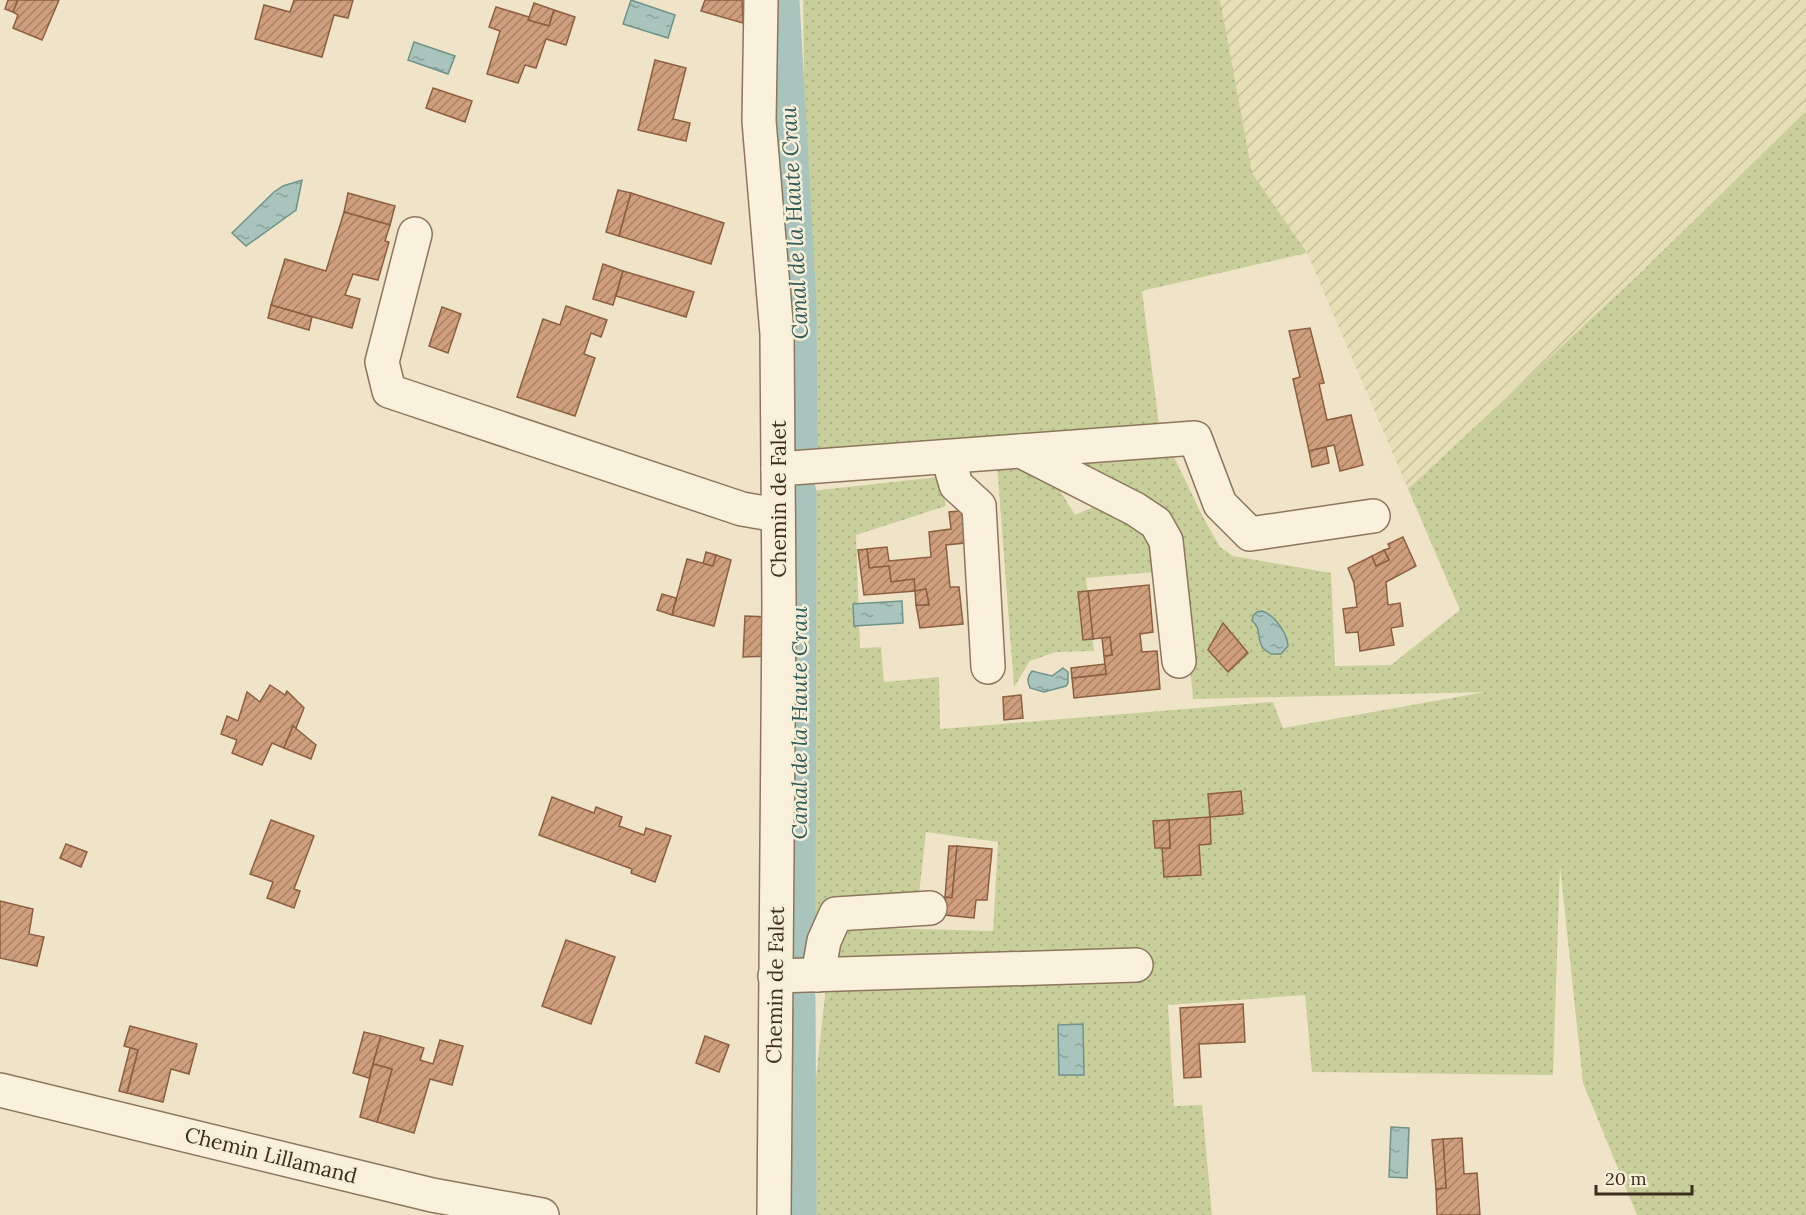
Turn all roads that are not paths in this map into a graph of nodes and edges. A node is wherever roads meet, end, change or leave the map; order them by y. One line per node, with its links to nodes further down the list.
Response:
1 (761, 0): 5 (street, Chemin de Falet)
2 (416, 234): 6 (street)
3 (1021, 451): 4 (street); 7 (street); 8 (street)
4 (948, 457): 5 (street); 9 (street)
5 (778, 469): 6 (street, Chemin de Falet)
6 (778, 515): 13 (street, Chemin de Falet)
7 (1373, 516)
8 (1179, 661)
9 (988, 668)
10 (930, 908): 12 (street)
11 (1136, 965): 12 (street)
12 (818, 975): 13 (street)
13 (776, 976): 16 (street, Chemin de Falet)
14 (0, 1090): 15 (street, Chemin Lillamand)
15 (542, 1215)
16 (774, 1215)

